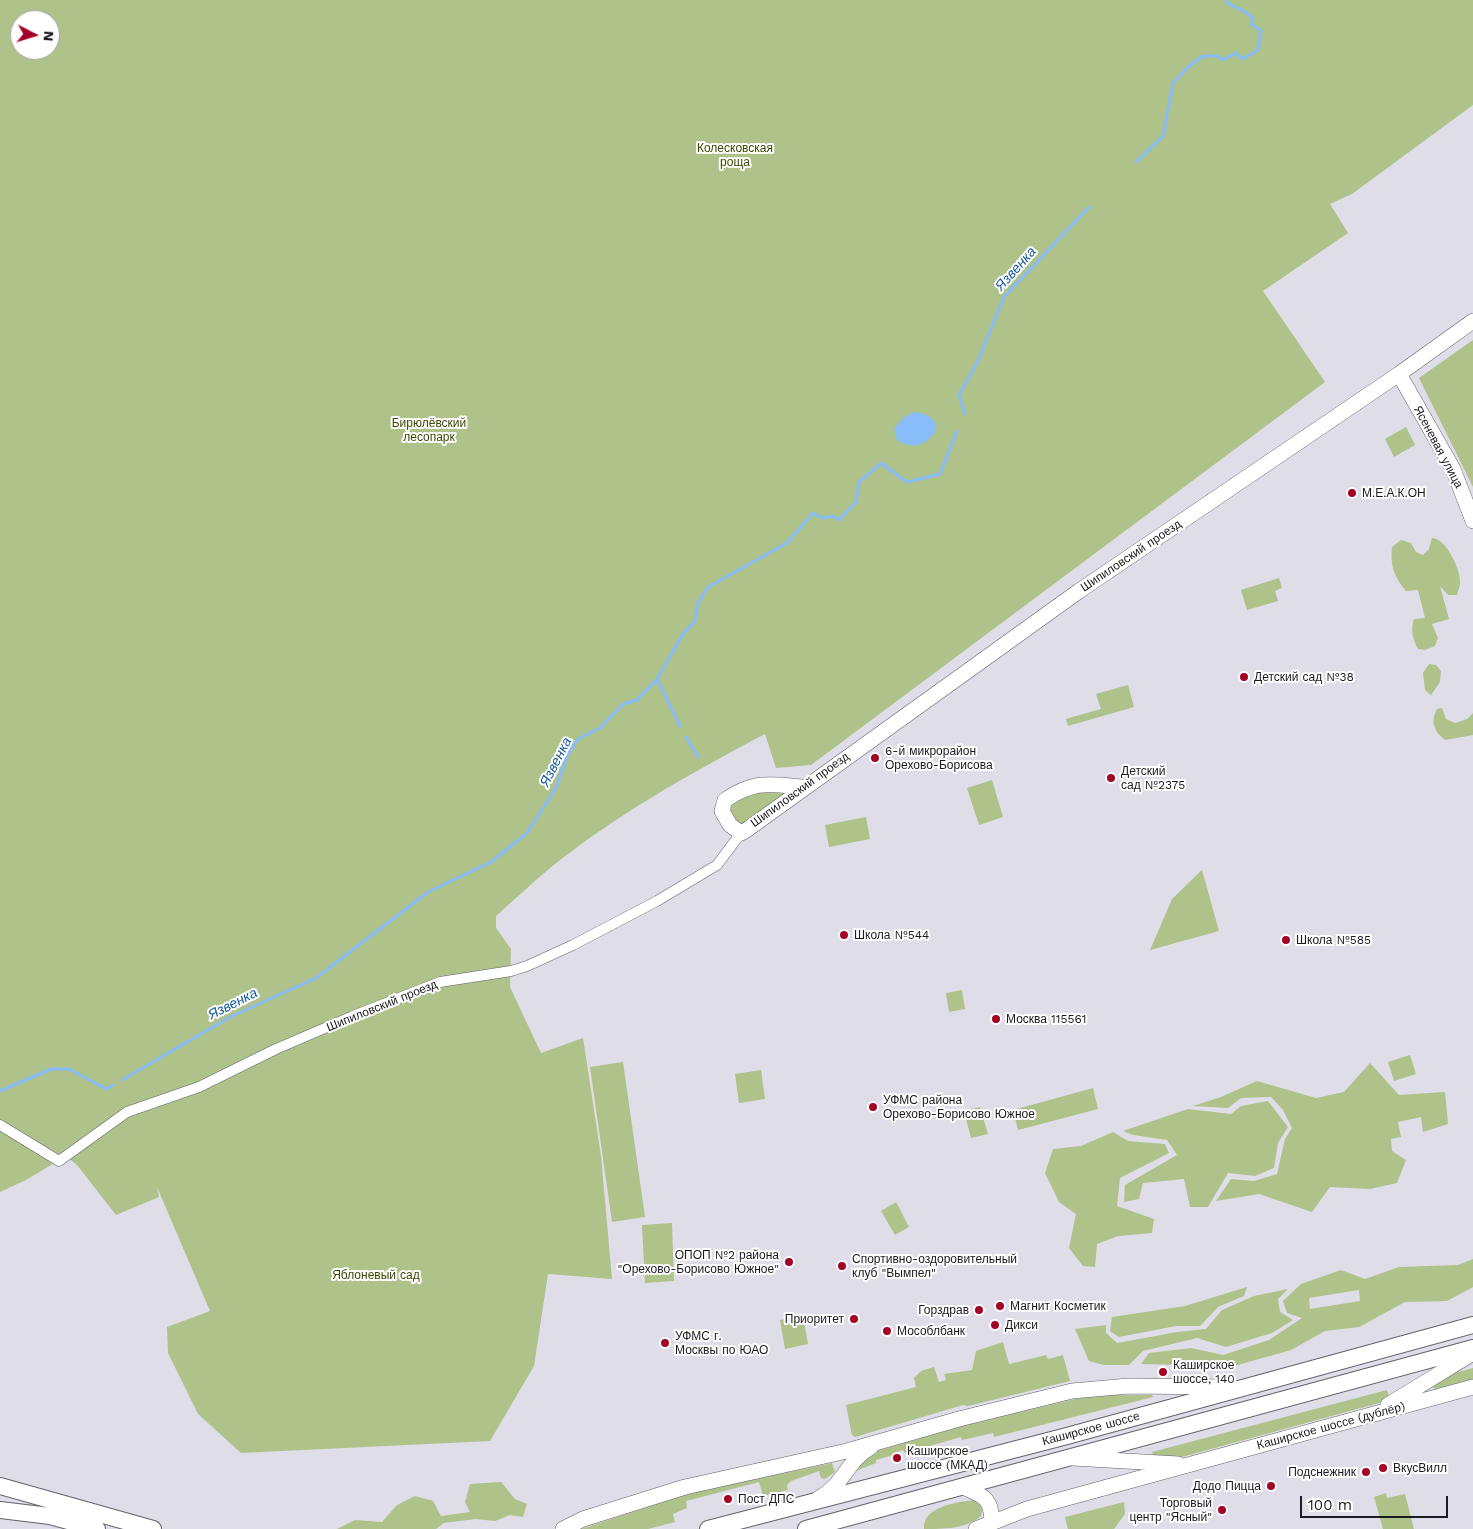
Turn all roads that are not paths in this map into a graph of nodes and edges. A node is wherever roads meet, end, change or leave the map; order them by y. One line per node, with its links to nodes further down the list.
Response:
1 (1473, 321): 2 (main road, Шипиловский проезд)
2 (1399, 374): 3 (main road, Ясеневая улица); 4 (main road, Шипиловский проезд)
3 (1473, 522)
4 (802, 787): 5 (main road, Шипиловский проезд); 5 (main road)
5 (741, 833): 6 (street, Шипиловский проезд)
6 (0, 1125)
7 (1473, 1325): 10 (main road, Каширское шоссе)
8 (1473, 1348): 14 (main road, Каширское шоссе)
9 (1473, 1353): 12 (main road)
10 (1242, 1387): 13 (main road); 18 (main road, Каширское шоссе)
11 (1473, 1387): 12 (main road, Каширское шоссе (дублёр))
12 (1374, 1414): 15 (main road, Каширское шоссе (дублёр))
13 (879, 1443): 18 (main road); 23 (main road)
14 (1067, 1458): 15 (main road); 17 (main road, Каширское шоссе)
15 (1188, 1464): 20 (main road, Каширское шоссе (дублёр))
16 (0, 1486): 22 (main road)
17 (963, 1487): 20 (main road); 25 (main road, Каширское шоссе)
18 (802, 1506): 24 (main road, Каширское шоссе)
19 (0, 1510): 21 (main road)
20 (992, 1521): 26 (main road, Каширское шоссе (дублёр))
21 (97, 1529)
22 (153, 1529)
23 (563, 1529)
24 (708, 1529)
25 (806, 1529)
26 (976, 1529)

